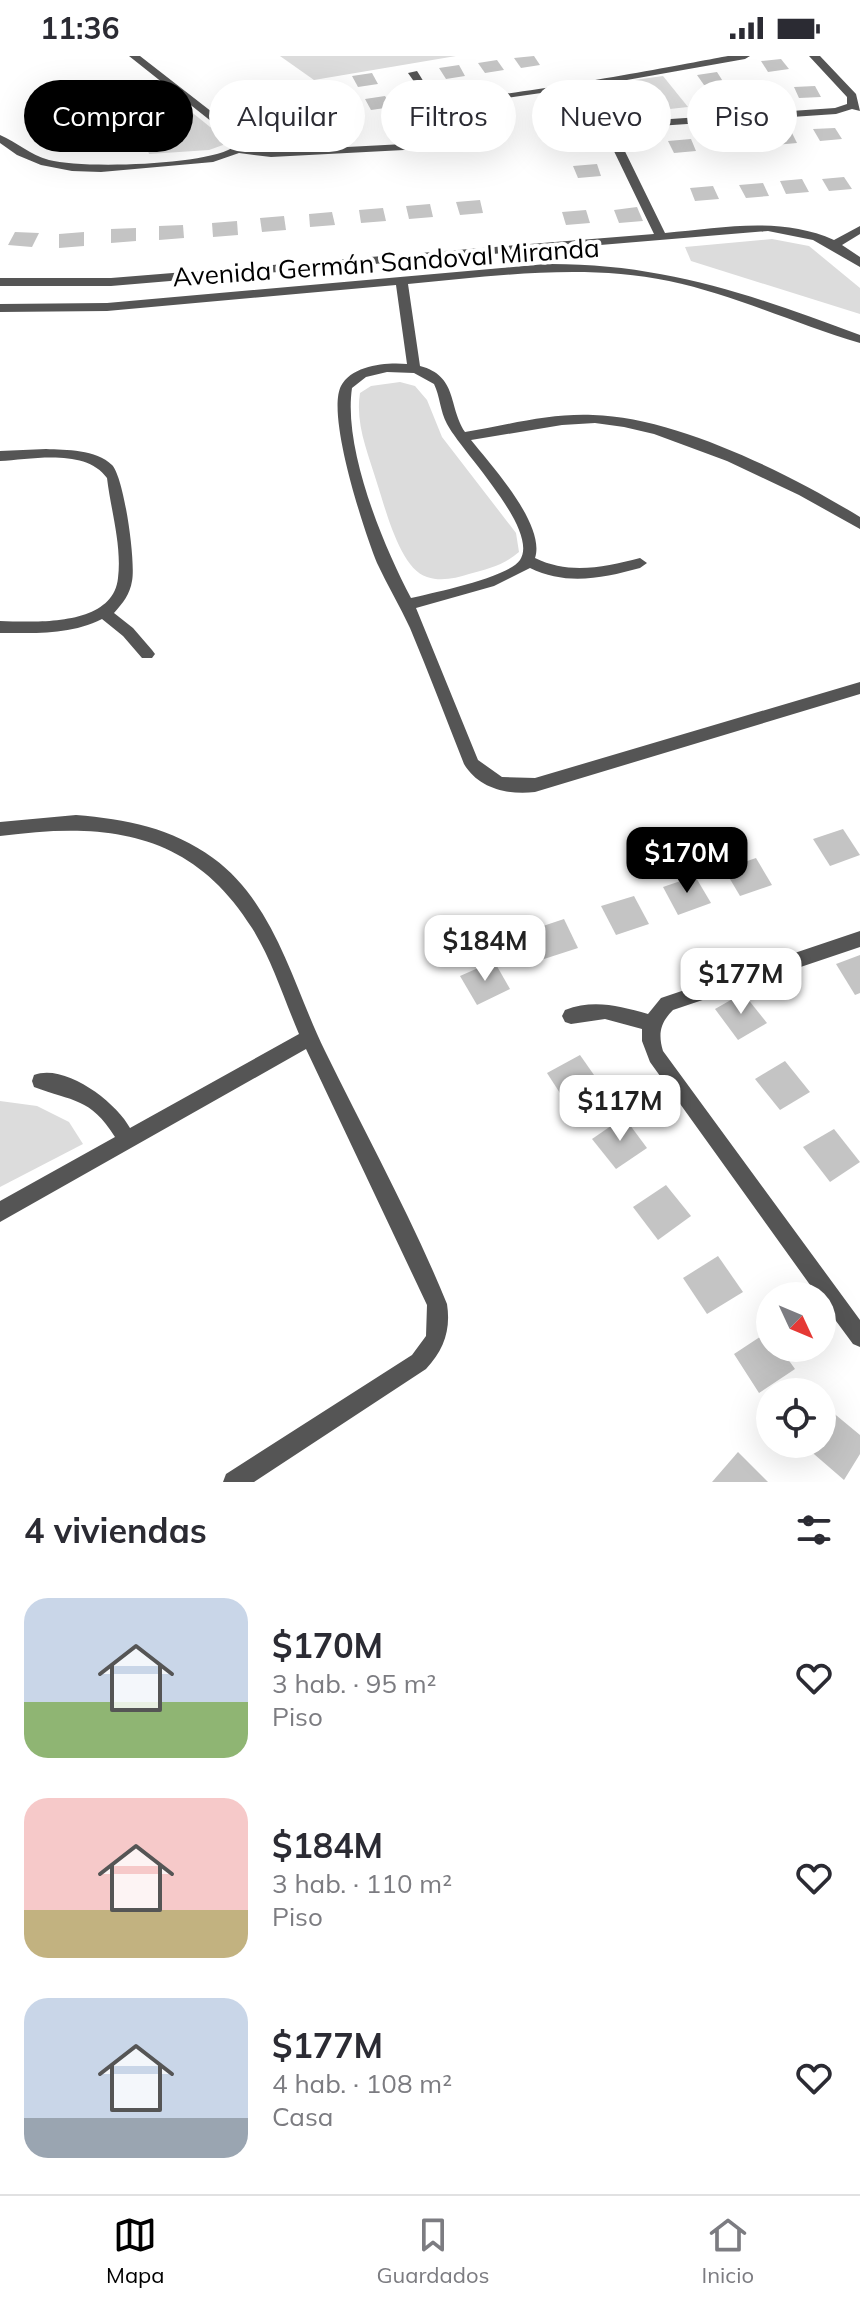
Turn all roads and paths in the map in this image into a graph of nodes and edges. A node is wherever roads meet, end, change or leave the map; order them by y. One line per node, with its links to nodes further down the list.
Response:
1 (134, 56): 8 (street)
2 (745, 56): 5 (street)
3 (814, 56): 7 (street)
4 (413, 73): 6 (street)
5 (604, 80)
6 (532, 93)
7 (856, 107): 9 (street)
8 (209, 115)
9 (671, 122)
10 (0, 138): 11 (street)
11 (233, 152)
12 (254, 152): 13 (street)
13 (309, 152)
14 (621, 152): 16 (street)
15 (860, 229): 18 (street)
16 (661, 236): 17 (street, Avenida Germán Sandoval Miranda); 18 (street, Avenida Germán Sandoval Miranda)
17 (637, 238): 20 (street); 21 (street, Avenida Germán Sandoval Miranda)
18 (834, 245): 19 (street, Avenida Germán Sandoval Miranda)
19 (860, 263)
20 (638, 270): 22 (street, Avenida Germán Sandoval Miranda); 26 (street, Avenida Germán Sandoval Miranda)
21 (167, 277): 23 (street, Avenida Germán Sandoval Miranda); 24 (street)
22 (401, 280): 24 (street, Avenida Germán Sandoval Miranda); 27 (street)
23 (0, 282)
24 (169, 301): 25 (street, Avenida Germán Sandoval Miranda)
25 (0, 308)
26 (860, 339)
27 (414, 367): 28 (street); 33 (street)
28 (462, 437): 30 (street); 31 (street)
29 (0, 456): 34 (street)
30 (860, 524)
31 (528, 561): 32 (street); 33 (street)
32 (640, 563)
33 (407, 605): 37 (street)
34 (103, 612): 35 (street); 36 (street)
35 (0, 627)
36 (147, 654)
37 (860, 688)
38 (0, 829): 42 (street)
39 (860, 939): 41 (street)
40 (571, 1016): 41 (street)
41 (652, 1023): 46 (street)
42 (309, 1038): 44 (street); 47 (street)
43 (41, 1081): 44 (street)
44 (127, 1141): 45 (street)
45 (0, 1212)
46 (860, 1337)
47 (234, 1482)

